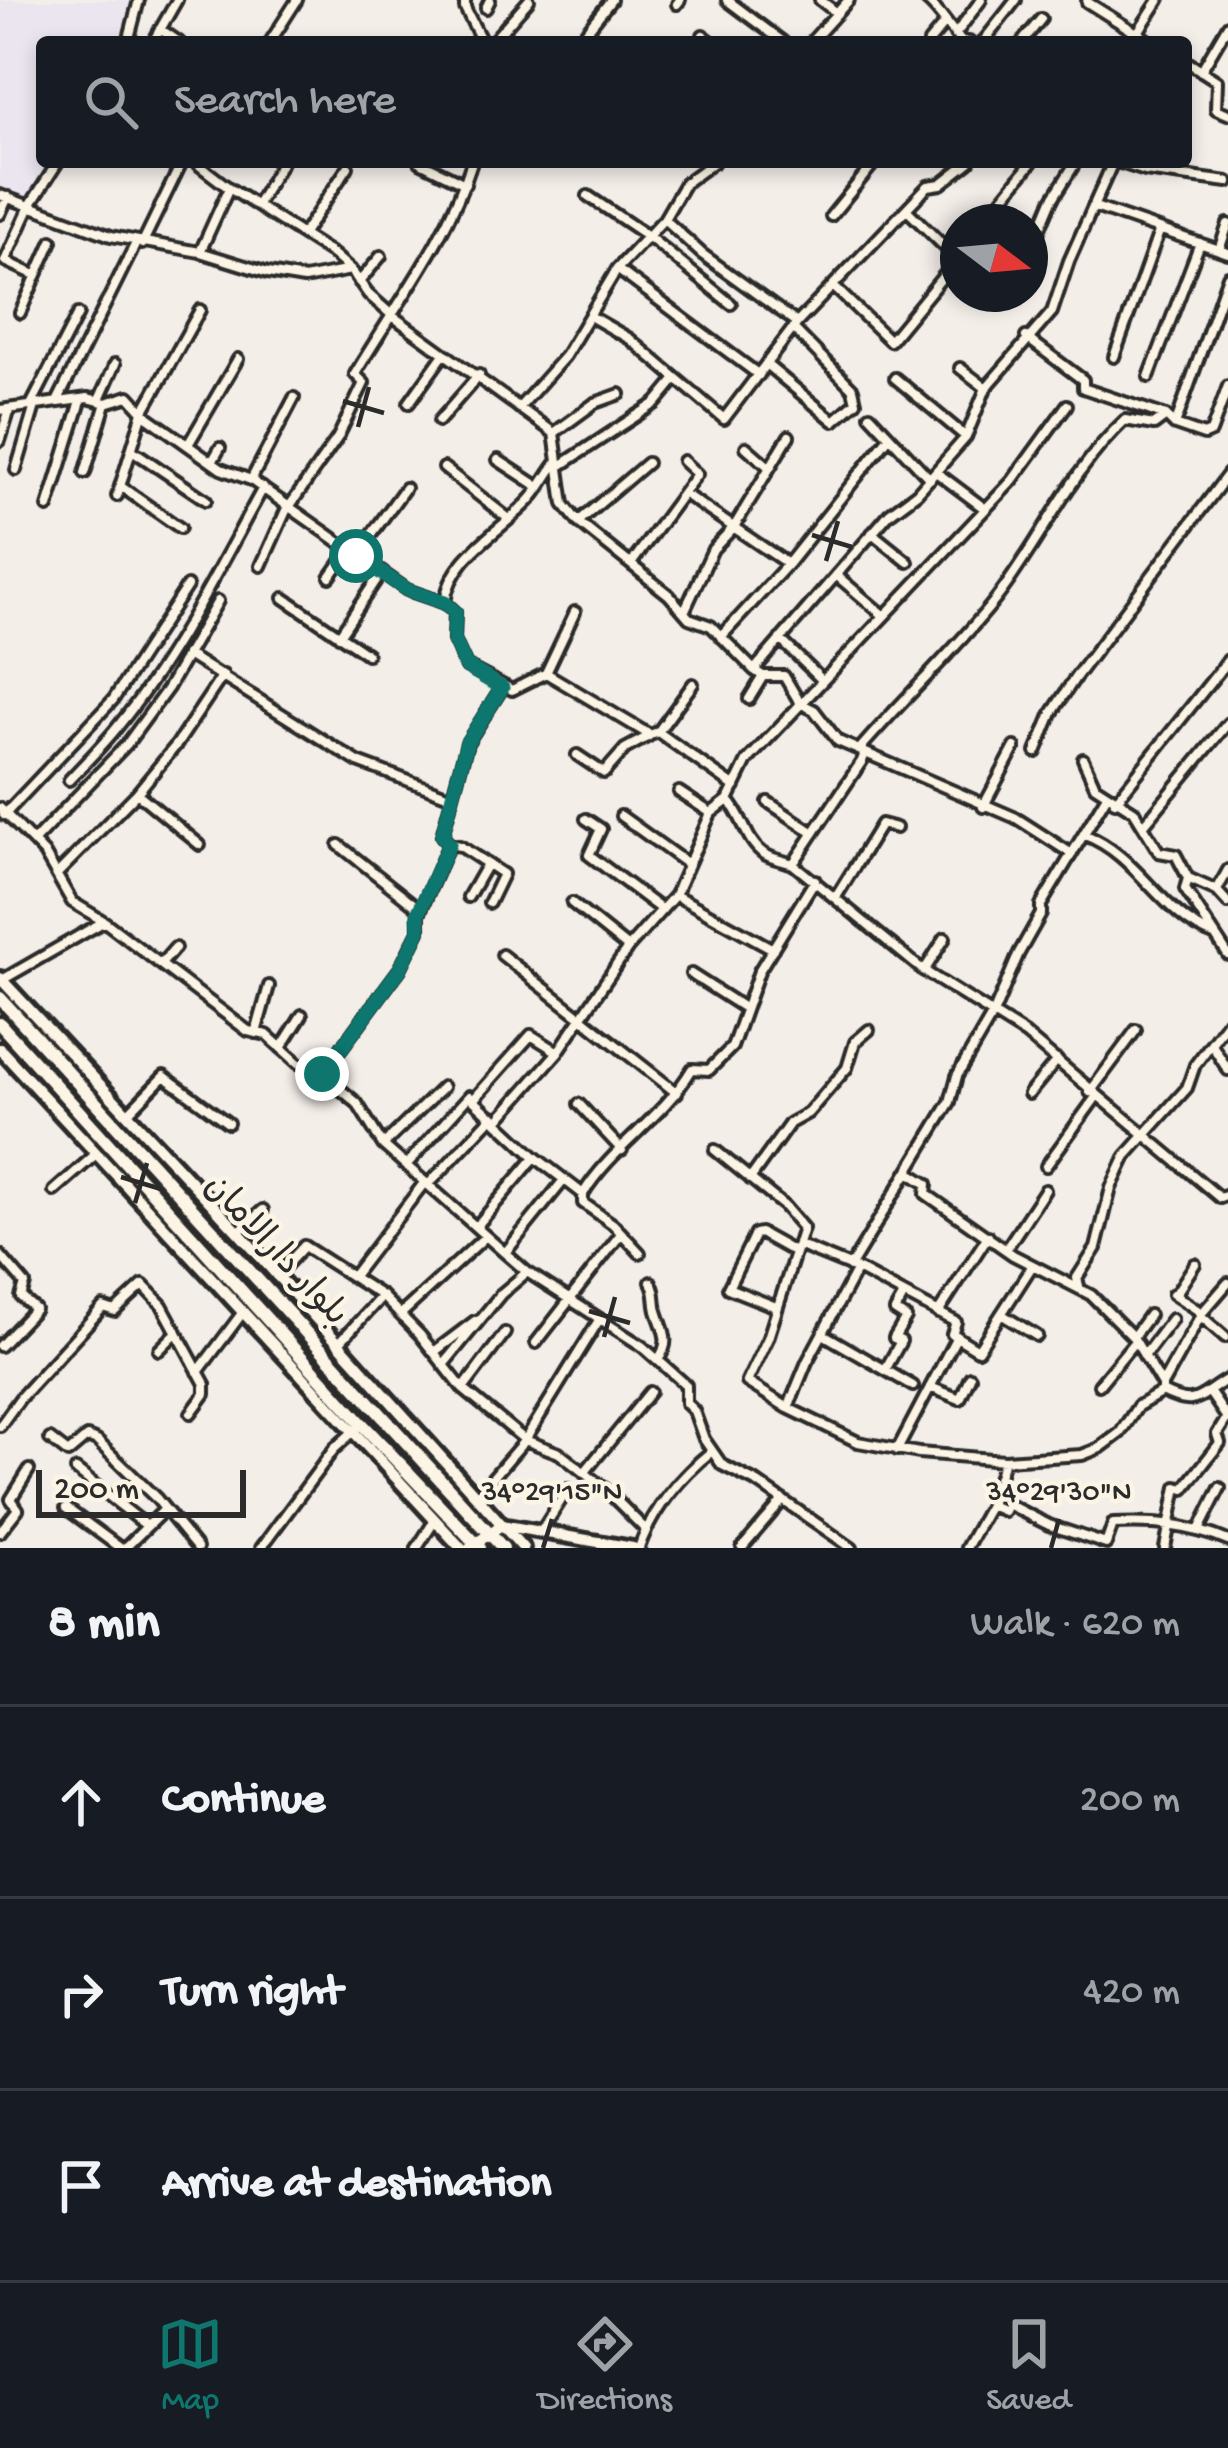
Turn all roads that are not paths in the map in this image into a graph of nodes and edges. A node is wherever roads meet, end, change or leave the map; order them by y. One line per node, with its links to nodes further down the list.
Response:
1 (139, 0): 22 (street)
2 (177, 0): 20 (street)
3 (297, 0): 25 (street)
4 (465, 0): 26 (street)
5 (530, 0): 27 (street)
6 (611, 0): 28 (street)
7 (820, 0): 16 (street)
8 (849, 0): 16 (street)
9 (926, 0): 15 (street)
10 (981, 0): 33 (street)
11 (1016, 0): 34 (street)
12 (1159, 0): 21 (street)
13 (727, 1): 29 (street)
14 (1087, 2): 21 (street)
15 (937, 4): 18 (street)
16 (837, 13): 30 (street)
17 (1041, 20): 35 (street)
18 (944, 24): 31 (street); 32 (street)
19 (1228, 25): 39 (street)
20 (160, 29): 23 (street); 24 (street)
21 (1132, 32): 36 (street); 37 (street)
22 (130, 36)
23 (156, 36)
24 (170, 36)
25 (274, 36)
26 (479, 36)
27 (497, 36)
28 (583, 36)
29 (775, 36)
30 (816, 36)
31 (934, 36)
32 (958, 36)
33 (964, 36)
34 (987, 36)
35 (1027, 36)
36 (1126, 36)
37 (1140, 36)
38 (1192, 65): 39 (street)
39 (1201, 70): 40 (street)
40 (1228, 114)
41 (54, 168): 61 (street)
42 (179, 168): 76 (street)
43 (203, 168): 57 (street)
44 (279, 168): 62 (street)
45 (347, 168): 71 (street)
46 (432, 168): 56 (street)
47 (470, 168): 56 (street)
48 (707, 168): 68 (street)
49 (870, 168): 67 (street)
50 (961, 168): 64 (street)
51 (1027, 168): 60 (street)
52 (1072, 168): 65 (street)
53 (1112, 168): 63 (street)
54 (1135, 168): 55 (street)
55 (1228, 182)
56 (465, 184): 89 (street)
57 (229, 188): 62 (street); 78 (street)
58 (4, 196): 61 (street); 66 (street)
59 (588, 196): 72 (street)
60 (998, 204)
61 (31, 205): 76 (street); 82 (street)
62 (257, 205): 71 (street)
63 (1096, 207): 70 (street); 94 (street)
64 (907, 209): 74 (street); 86 (street)
65 (1048, 212)
66 (0, 214)
67 (831, 215)
68 (664, 219): 72 (street); 93 (street)
69 (1228, 224): 77 (street)
70 (1160, 229): 75 (street); 96 (street)
71 (303, 234): 81 (street)
72 (649, 238): 80 (street); 87 (street)
73 (52, 241): 82 (street)
74 (940, 241)
75 (1199, 243): 77 (street); 103 (street)
76 (139, 244): 78 (street); 112 (street)
77 (1223, 251)
78 (200, 252): 81 (street)
79 (381, 256): 85 (street)
80 (617, 269): 92 (street); 102 (street)
81 (352, 270): 85 (street)
82 (35, 275): 90 (street)
83 (1228, 276): 122 (street)
84 (940, 280): 86 (street)
85 (359, 283): 89 (street)
86 (833, 286): 93 (street)
87 (731, 304)
88 (200, 310): 118 (street)
89 (392, 312): 95 (street); 150 (street)
90 (20, 313)
91 (78, 314): 115 (street)
92 (590, 316): 105 (street); 116 (street)
93 (795, 326): 99 (street); 99 (street)
94 (1026, 338): 107 (street); 120 (street)
95 (444, 354): 101 (street); 113 (street)
96 (1114, 357)
97 (238, 359): 128 (street)
98 (115, 364): 111 (street)
99 (767, 365): 102 (street)
100 (960, 368): 107 (street)
101 (478, 375): 116 (street); 121 (street)
102 (759, 375): 105 (street)
103 (1149, 377)
104 (896, 379): 125 (street)
105 (675, 380): 136 (street)
106 (1228, 386): 122 (street)
107 (986, 388): 125 (street)
108 (620, 394): 123 (street)
109 (294, 398): 143 (street)
110 (82, 400): 111 (street); 112 (street); 149 (street)
111 (102, 401): 118 (street); 140 (street)
112 (57, 402): 115 (street)
113 (410, 403)
114 (1067, 405): 151 (street)
115 (33, 406): 117 (street); 139 (street)
116 (519, 408): 123 (street)
117 (4, 411): 127 (street)
118 (143, 412): 128 (street); 131 (street)
119 (870, 415): 126 (street)
120 (1166, 416): 122 (street); 190 (street)
121 (439, 421)
122 (1175, 425)
123 (554, 433): 136 (street)
124 (789, 436): 137 (street)
125 (966, 436): 142 (street)
126 (890, 437): 142 (street); 160 (street)
127 (0, 441)
128 (189, 443): 134 (street)
129 (746, 447): 137 (street)
130 (220, 448): 134 (street)
131 (132, 450): 148 (street); 155 (street)
132 (498, 460): 144 (street)
133 (682, 461): 147 (street)
134 (212, 463): 143 (street)
135 (646, 463): 153 (street)
136 (559, 464): 144 (street); 153 (street)
137 (769, 467): 154 (street)
138 (444, 468): 152 (street)
139 (16, 470)
140 (85, 473)
141 (1228, 474): 191 (street)
142 (933, 476): 151 (street); 156 (street)
143 (251, 480): 145 (street)
144 (539, 487): 152 (street)
145 (263, 488): 150 (street); 194 (street)
146 (405, 488): 157 (street)
147 (683, 493): 154 (street); 159 (street)
148 (206, 500)
149 (48, 507)
150 (288, 507): 157 (street); 161 (street)
151 (984, 508): 171 (street)
152 (509, 519): 168 (street)
153 (578, 522): 159 (street)
154 (734, 527): 160 (street); 170 (street)
155 (181, 528)
156 (872, 533): 158 (street); 163 (street)
157 (352, 554): 162 (street); 164 (street)
158 (908, 562)
159 (631, 564): 170 (street)
160 (788, 564): 173 (street)
161 (261, 566)
162 (381, 573): 168 (street); 172 (street)
163 (836, 575): 171 (street); 174 (street)
164 (330, 577)
165 (187, 586): 203 (street)
166 (284, 598): 172 (street)
167 (218, 601): 175 (street)
168 (445, 603): 184 (street)
169 (575, 612): 179 (street)
170 (684, 612): 173 (street)
171 (884, 615): 182 (street)
172 (339, 636): 176 (street)
173 (721, 637): 178 (street)
174 (780, 639): 178 (street); 182 (street)
175 (186, 654): 180 (street); 211 (street)
176 (368, 654)
177 (1228, 660): 199 (street)
178 (754, 670): 181 (street)
179 (546, 673): 184 (street); 188 (street)
180 (223, 675): 197 (street); 198 (street)
181 (764, 676): 185 (street); 186 (street)
182 (822, 680): 186 (street)
183 (693, 684): 188 (street)
184 (502, 688): 198 (street)
185 (749, 699)
186 (800, 704): 190 (street); 195 (street)
187 (1228, 723): 207 (street)
188 (654, 734): 192 (street); 195 (street)
189 (1016, 747): 202 (street)
190 (859, 749): 202 (street); 209 (street)
191 (1036, 752)
192 (577, 755)
193 (1083, 759): 199 (street)
194 (70, 780)
195 (735, 787): 200 (street)
196 (679, 792): 204 (street)
197 (137, 793): 214 (street); 220 (street)
198 (452, 797): 213 (street)
199 (1111, 799): 207 (street); 210 (street)
200 (728, 800): 204 (street); 218 (street)
201 (768, 802): 209 (street)
202 (983, 807): 215 (street)
203 (2, 812): 211 (street)
204 (711, 813): 216 (street)
205 (621, 816): 216 (street)
206 (586, 819): 231 (street)
207 (1144, 825): 221 (street)
208 (896, 828): 226 (street)
209 (814, 833): 218 (street)
210 (1084, 834): 215 (street); 233 (street)
211 (34, 841): 220 (street)
212 (338, 844): 230 (street)
213 (449, 844): 217 (street); 230 (street)
214 (200, 845)
215 (1072, 854): 247 (street)
216 (686, 863): 224 (street)
217 (487, 864): 225 (street); 227 (street)
218 (793, 864): 222 (street)
219 (1228, 871): 223 (street)
220 (58, 873): 232 (street)
221 (1188, 878): 223 (street); 233 (street)
222 (815, 880): 226 (street); 237 (street)
223 (1217, 890): 229 (street)
224 (675, 895): 231 (street); 237 (street)
225 (468, 897)
226 (836, 897): 241 (street)
227 (489, 903)
228 (572, 903): 236 (street)
229 (1228, 903)
230 (421, 910): 261 (street)
231 (662, 910): 236 (street)
232 (105, 922): 240 (street); 243 (street)
233 (1214, 935): 239 (street)
234 (945, 938): 241 (street)
235 (175, 948): 240 (street)
236 (628, 948): 249 (street)
237 (773, 949): 246 (street)
238 (502, 955): 249 (street)
239 (1228, 955)
240 (161, 964): 254 (street)
241 (924, 971): 247 (street)
242 (691, 974): 246 (street)
243 (1, 979): 268 (street)
244 (269, 986): 254 (street)
245 (0, 998): 369 (main road, بلوار دارالامان)
246 (744, 1008): 263 (street)
247 (994, 1012): 259 (street); 279 (street)
248 (302, 1015): 256 (street)
249 (579, 1016): 258 (street); 263 (street)
250 (1228, 1021): 255 (street)
251 (0, 1024): 350 (main road, بلوار دارالامان)
252 (869, 1030): 280 (street)
253 (1136, 1030): 265 (street)
254 (256, 1033): 256 (street)
255 (1212, 1045): 260 (street); 271 (street)
256 (281, 1048): 261 (street)
257 (0, 1049): 275 (street)
258 (557, 1052): 266 (street); 269 (street)
259 (1057, 1060): 264 (street); 265 (street)
260 (1228, 1070)
261 (322, 1074): 272 (street)
262 (442, 1087): 272 (street)
263 (676, 1093): 273 (street)
264 (1029, 1094)
265 (1093, 1094): 271 (street); 278 (street)
266 (474, 1099): 269 (street); 277 (street)
267 (578, 1104): 273 (street)
268 (127, 1114): 270 (street); 289 (street)
269 (496, 1118): 276 (street); 282 (street)
270 (228, 1124)
271 (1145, 1139): 286 (street); 305 (street)
272 (383, 1145): 277 (street)
273 (622, 1150): 285 (street)
274 (715, 1150): 280 (street)
275 (96, 1154): 284 (street); 311 (street)
276 (535, 1157): 281 (street); 288 (street)
277 (408, 1163): 282 (street)
278 (1046, 1166)
279 (908, 1172): 291 (street); 300 (street)
280 (750, 1179): 293 (street)
281 (564, 1180): 285 (street); 295 (street)
282 (426, 1184): 288 (street); 303 (street)
283 (1045, 1190): 294 (street)
284 (54, 1191)
285 (584, 1194): 290 (street)
286 (1228, 1195)
287 (263, 1210): 289 (street)
288 (476, 1227): 292 (street)
289 (238, 1232): 302 (street)
290 (620, 1235): 296 (street); 309 (street)
291 (988, 1235): 294 (street); 312 (street)
292 (486, 1236): 295 (street); 313 (street)
293 (796, 1249): 300 (street); 310 (street); 310 (street)
294 (1006, 1249): 299 (street)
295 (505, 1253): 301 (street)
296 (640, 1253)
297 (1, 1257): 329 (street)
298 (1196, 1264): 314 (street)
299 (1032, 1266): 305 (street); 315 (street)
300 (854, 1268): 307 (street); 322 (street)
301 (527, 1272): 309 (street); 319 (street)
302 (276, 1276): 303 (street); 327 (street)
303 (352, 1276): 308 (street)
304 (651, 1282): 333 (street)
305 (1079, 1286): 326 (street)
306 (1227, 1288): 314 (street)
307 (904, 1295): 312 (street); 335 (street)
308 (382, 1296): 313 (street); 327 (street)
309 (571, 1300): 318 (street); 328 (street)
310 (776, 1307): 346 (street)
311 (243, 1312): 336 (street); 350 (street)
312 (938, 1313): 323 (street)
313 (401, 1314): 331 (street)
314 (1202, 1314): 325 (street); 342 (street)
315 (1001, 1315): 323 (street); 324 (street)
316 (1149, 1315): 326 (street)
317 (1172, 1319): 332 (street)
318 (599, 1320): 333 (street); 352 (street)
319 (478, 1321): 331 (street); 334 (street)
320 (177, 1332): 330 (street); 336 (street); 347 (street)
321 (505, 1333): 343 (street)
322 (823, 1334): 335 (street); 346 (street)
323 (956, 1336): 341 (street)
324 (1037, 1336)
325 (1225, 1337)
326 (1134, 1339): 332 (street); 339 (street)
327 (339, 1343): 361 (street)
328 (536, 1343)
329 (0, 1346)
330 (159, 1350)
331 (434, 1352): 334 (street)
332 (1144, 1356): 342 (street)
333 (658, 1360): 354 (street)
334 (443, 1365): 343 (street)
335 (885, 1370): 340 (street)
336 (198, 1372): 348 (street)
337 (970, 1377): 341 (street)
338 (1228, 1379): 345 (street)
339 (1099, 1384)
340 (913, 1386)
341 (930, 1387): 353 (street)
342 (1162, 1388): 345 (street); 355 (street)
343 (463, 1389): 352 (street)
344 (650, 1392): 358 (street)
345 (1210, 1394): 367 (street)
346 (788, 1408): 353 (street)
347 (4, 1412): 349 (street)
348 (191, 1413)
349 (0, 1426)
350 (357, 1428): 366 (street); 375 (main road, بلوار دارالامان); 378 (street)
351 (50, 1439): 365 (street)
352 (525, 1440): 358 (street); 361 (street)
353 (897, 1450): 355 (street)
354 (712, 1451): 362 (street); 370 (street)
355 (1004, 1460): 363 (street)
356 (29, 1470): 372 (street)
357 (76, 1470): 368 (street)
358 (584, 1473): 370 (street)
359 (1220, 1488): 371 (street)
360 (568, 1489): 373 (street)
361 (476, 1497): 369 (street)
362 (783, 1500): 384 (street); 385 (street)
363 (990, 1505): 367 (street); 386 (street)
364 (66, 1508): 376 (street)
365 (164, 1510): 368 (street); 377 (street)
366 (435, 1520): 379 (street); 380 (street)
367 (1169, 1524): 371 (street); 387 (street)
368 (147, 1526): 376 (street)
369 (495, 1529): 373 (street); 375 (street); 381 (main road, بلوار دارالامان); 382 (street)
370 (645, 1529): 383 (street)
371 (1199, 1530): 374 (street)
372 (0, 1532)
373 (541, 1532): 383 (street)
374 (1228, 1541)
375 (475, 1547)
376 (123, 1548)
377 (197, 1548)
378 (261, 1548)
379 (416, 1548)
380 (461, 1548)
381 (503, 1548)
382 (523, 1548)
383 (636, 1548)
384 (742, 1548)
385 (852, 1548)
386 (966, 1548)
387 (1165, 1548)

